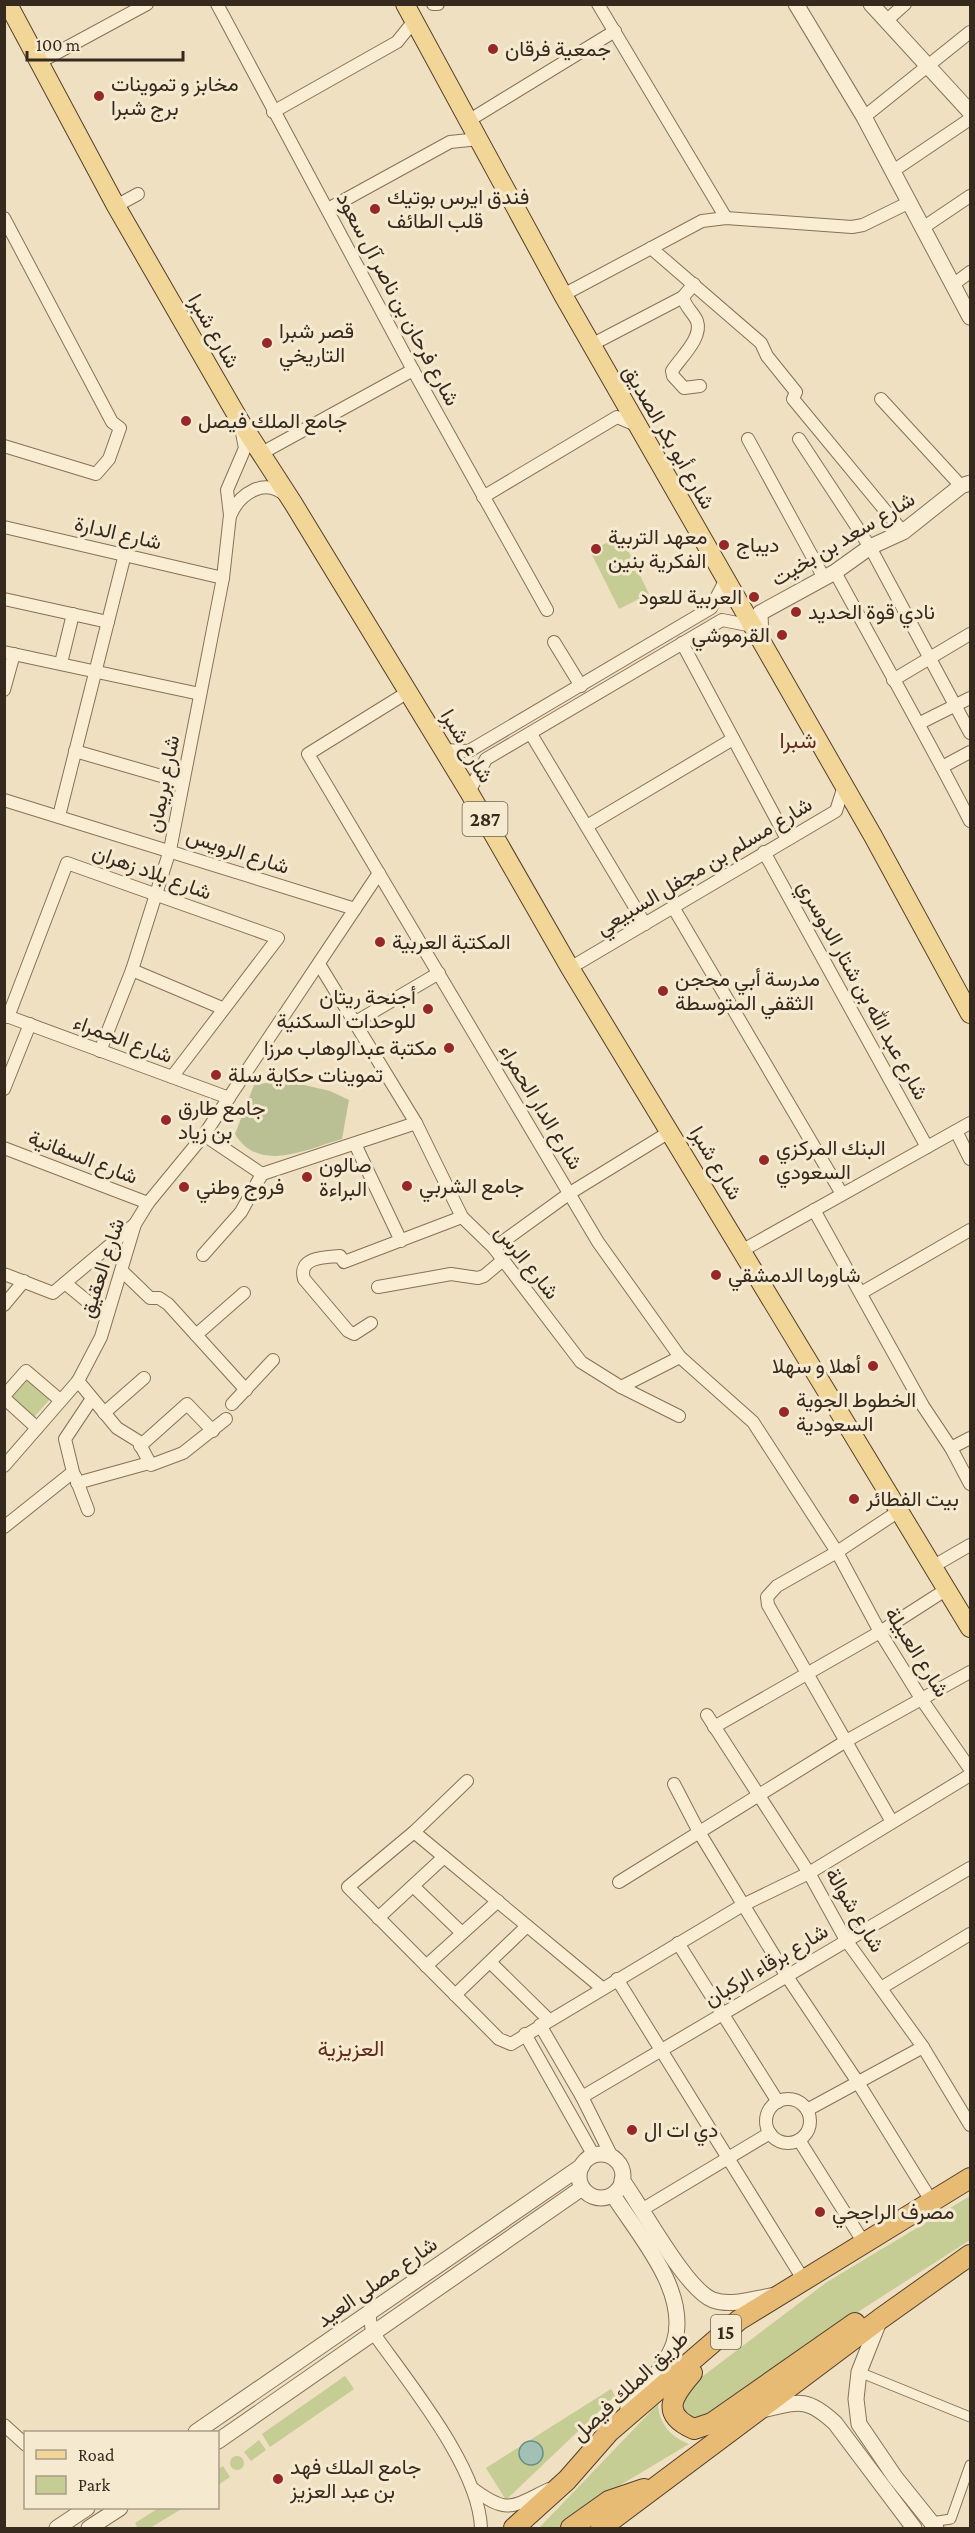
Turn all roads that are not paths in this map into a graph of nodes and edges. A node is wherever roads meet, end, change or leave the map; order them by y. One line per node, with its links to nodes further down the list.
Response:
1 (8, 4): 15 (main road, شارع شبرا / 287)
2 (147, 4): 15 (street)
3 (216, 4): 17 (street, شارع فرحان بن ناصر آل سعود)
4 (405, 4): 11 (main road, شارع أبو بكر الصديق)
5 (433, 4): 6 (street)
6 (438, 4)
7 (598, 4): 13 (street)
8 (871, 4): 12 (street)
9 (905, 4): 12 (street)
10 (801, 7): 19 (street)
11 (414, 21): 17 (street); 21 (main road, شارع أبو بكر الصديق)
12 (886, 21): 16 (street)
13 (615, 31): 21 (street); 30 (street)
14 (970, 32): 16 (street)
15 (40, 62): 27 (main road, شارع شبرا / 287)
16 (930, 67): 18 (street); 19 (street)
17 (273, 112): 28 (street, شارع فرحان بن ناصر آل سعود)
18 (970, 112)
19 (864, 117): 23 (street)
20 (970, 119): 23 (street)
21 (468, 121): 22 (main road, شارع أبو بكر الصديق)
22 (479, 139): 28 (street); 36 (main road, شارع أبو بكر الصديق)
23 (893, 171): 26 (street)
24 (138, 194): 27 (street)
25 (970, 196): 31 (street)
26 (910, 202): 30 (street); 31 (street)
27 (116, 206): 43 (main road, شارع شبرا / 287)
28 (328, 210): 40 (street, شارع فرحان بن ناصر آل سعود)
29 (4, 218): 47 (street)
30 (726, 218): 32 (street)
31 (924, 227): 35 (street)
32 (651, 248): 34 (street); 36 (street)
33 (970, 272): 35 (street)
34 (694, 284): 37 (street); 54 (street)
35 (954, 284): 38 (street)
36 (563, 295): 39 (main road, شارع أبو بكر الصديق)
37 (683, 297): 39 (street); 41 (street)
38 (970, 316)
39 (591, 345): 44 (main road, شارع أبو بكر الصديق)
40 (413, 370): 48 (street); 50 (street, شارع فرحان بن ناصر آل سعود)
41 (700, 386)
42 (881, 399): 49 (street)
43 (240, 422): 48 (main road, شارع شبرا / 287); 52 (street, شارع بريمان)
44 (636, 425): 50 (street); 59 (main road, شارع أبو بكر الصديق)
45 (748, 439): 57 (street)
46 (799, 439): 55 (street)
47 (4, 446)
48 (260, 454): 51 (main road, شارع شبرا / 287)
49 (966, 484): 54 (street, شارع سعد بن بخيت)
50 (483, 497): 61 (street, شارع فرحان بن ناصر آل سعود)
51 (293, 503): 52 (street); 75 (main road, شارع شبرا / 287)
52 (230, 515): 58 (street, شارع بريمان)
53 (4, 527): 56 (street, شارع الدارة)
54 (903, 532): 55 (street, شارع سعد بن بخيت)
55 (870, 547): 57 (street, شارع سعد بن بخيت); 69 (street)
56 (125, 554): 58 (street, شارع الدارة); 63 (street)
57 (829, 575): 64 (street, شارع سعد بن بخيت); 72 (street)
58 (223, 578): 76 (street, شارع بريمان)
59 (725, 581): 64 (main road, شارع أبو بكر الصديق); 73 (street)
60 (4, 599): 62 (street)
61 (547, 610)
62 (73, 614): 63 (street); 70 (street)
63 (108, 622): 71 (street)
64 (757, 634): 67 (street); 88 (main road, شارع أبو بكر الصديق)
65 (970, 634): 69 (street)
66 (554, 642): 73 (street)
67 (682, 643): 81 (street); 82 (street)
68 (9, 653): 70 (street); 74 (street)
69 (929, 658): 72 (street); 78 (street)
70 (61, 663): 71 (street)
71 (95, 670): 76 (street); 84 (street)
72 (893, 680): 79 (street)
73 (581, 686): 83 (street)
74 (4, 690)
75 (408, 692): 83 (main road, شارع شبرا / 287); 98 (street, شارع الدار الحمراء)
76 (200, 694): 87 (street, شارع بريمان)
77 (970, 698): 78 (street)
78 (957, 706): 79 (street); 80 (street)
79 (920, 723): 86 (street)
80 (970, 733)
81 (531, 734): 89 (street); 94 (street)
82 (733, 739): 94 (street); 95 (street)
83 (443, 750): 89 (main road, شارع شبرا / 287)
84 (75, 751): 87 (street); 92 (street)
85 (970, 752): 86 (street)
86 (942, 767): 91 (street)
87 (182, 782): 96 (street, شارع بريمان)
88 (844, 786): 95 (street, شارع مسلم بن مجفل السبيعي); 108 (main road, شارع أبو بكر الصديق)
89 (469, 792): 104 (main road, شارع شبرا / 287)
90 (4, 800): 92 (street, شارع الرويس)
91 (966, 804): 93 (street)
92 (59, 816): 96 (street, شارع الرويس)
93 (970, 821)
94 (587, 826): 102 (street)
95 (787, 839): 97 (street, شارع مسلم بن مجفل السبيعي)
96 (170, 850): 99 (street, شارع بريمان); 101 (street, شارع الرويس)
97 (765, 852): 100 (street, شارع مسلم بن مجفل السبيعي); 122 (street, شارع عبد الله بن شتار الدوسري)
98 (379, 873): 101 (street, شارع العقيق); 106 (street, شارع الدار الحمراء)
99 (157, 894): 105 (street, شارع بريمان); 107 (street, شارع بلاد زهران); 109 (street, شارع بلاد زهران)
100 (673, 907): 102 (street, شارع مسلم بن مجفل السبيعي); 127 (street)
101 (355, 909): 103 (street, شارع العقيق)
102 (645, 924): 104 (street, شارع مسلم بن مجفل السبيعي)
103 (319, 964): 110 (street, شارع الرس); 115 (street, شارع العقيق)
104 (570, 968): 118 (main road, شارع شبرا / 287)
105 (132, 970): 107 (street); 112 (street, شارع بريمان)
106 (439, 973): 110 (street); 126 (street, شارع الدار الحمراء)
107 (222, 1008): 113 (street)
108 (970, 1014)
109 (6, 1016): 111 (street, شارع الحمراء)
110 (354, 1023): 116 (street, شارع الرس)
111 (30, 1024): 112 (street, شارع الحمراء); 114 (street)
112 (100, 1051): 113 (street, شارع الحمراء)
113 (171, 1077): 115 (street, شارع الحمراء)
114 (4, 1089)
115 (229, 1098): 120 (street, شارع العقيق)
116 (416, 1123): 121 (street); 130 (street, شارع الرس)
117 (970, 1123): 119 (street)
118 (671, 1131): 126 (street); 135 (main road, شارع شبرا / 287)
119 (956, 1131): 122 (street); 124 (street)
120 (204, 1135): 125 (street); 128 (street, شارع العقيق)
121 (355, 1144): 125 (street); 133 (street)
122 (927, 1147): 127 (street)
123 (4, 1148): 128 (street, شارع السفانية)
124 (970, 1159)
125 (262, 1174): 136 (street)
126 (570, 1193): 134 (street); 149 (street, شارع الدار الحمراء)
127 (843, 1194): 129 (street)
128 (148, 1203): 131 (street, شارع العقيق)
129 (814, 1210): 135 (street); 144 (street)
130 (462, 1217): 133 (street); 134 (street, شارع الرس)
131 (135, 1224): 138 (street, شارع العقيق); 141 (street)
132 (970, 1230): 144 (street)
133 (401, 1241): 147 (street)
134 (494, 1248): 137 (street, شارع الرس)
135 (743, 1250): 172 (main road, شارع شبرا / 287)
136 (203, 1255)
137 (503, 1260): 142 (street); 153 (street, شارع الرس)
138 (122, 1271): 146 (street, شارع العقيق); 148 (street)
139 (4, 1274): 140 (street)
140 (24, 1281): 141 (street); 145 (street)
141 (65, 1283): 146 (street)
142 (378, 1287)
143 (244, 1293): 148 (street)
144 (861, 1293): 166 (street)
145 (4, 1305)
146 (105, 1316): 152 (street, شارع العقيق)
147 (371, 1323)
148 (196, 1335): 154 (street)
149 (680, 1357): 153 (street); 175 (street, شارع الدار الحمراء)
150 (273, 1360): 154 (street)
151 (144, 1378): 159 (street)
152 (78, 1381): 156 (street, شارع العقيق); 157 (street)
153 (621, 1387): 160 (street, شارع الرس)
154 (246, 1390): 158 (street)
155 (4, 1397): 156 (street); 162 (street)
156 (60, 1400): 162 (street, شارع العقيق)
157 (91, 1400): 159 (street); 169 (street)
158 (232, 1404)
159 (104, 1413): 165 (street)
160 (679, 1416)
161 (226, 1419): 163 (street)
162 (37, 1428): 168 (street, شارع العقيق)
163 (213, 1431): 165 (street); 167 (street)
164 (970, 1438): 166 (street)
165 (140, 1446): 167 (street)
166 (951, 1448): 170 (street)
167 (149, 1463): 169 (street)
168 (4, 1466)
169 (75, 1477): 171 (street); 173 (street)
170 (970, 1484)
171 (88, 1510)
172 (899, 1511): 175 (street); 176 (main road, شارع شبرا / 287)
173 (4, 1527)
174 (970, 1545): 176 (street)
175 (837, 1552): 179 (street, شارع العبيلة); 180 (street)
176 (932, 1567): 177 (main road, شارع شبرا / 287)
177 (947, 1589): 178 (main road, شارع شبرا / 287); 179 (street)
178 (970, 1628)
179 (880, 1632): 180 (street); 182 (street, شارع العبيلة)
180 (807, 1672): 184 (street); 185 (street)
181 (970, 1672): 182 (street)
182 (922, 1700): 185 (street); 186 (street, شارع العبيلة)
183 (707, 1715): 184 (street, شارع شوالة)
184 (714, 1727): 190 (street, شارع شوالة)
185 (846, 1741): 190 (street); 191 (street)
186 (970, 1769)
187 (970, 1775): 191 (street)
188 (467, 1781): 192 (street)
189 (674, 1784): 193 (street)
190 (757, 1796): 193 (street); 196 (street, شارع شوالة)
191 (892, 1822): 196 (street)
192 (414, 1832): 194 (street); 201 (street)
193 (699, 1832): 197 (street); 200 (street)
194 (444, 1857): 198 (street); 199 (street)
195 (970, 1868): 205 (street, شارع برقاء الركبان)
196 (809, 1873): 200 (street); 205 (street, شارع شوالة)
197 (619, 1882)
198 (413, 1886): 201 (street); 203 (street)
199 (498, 1901): 202 (street); 203 (street)
200 (743, 1905): 206 (street); 209 (street)
201 (378, 1918): 208 (street)
202 (527, 1926): 207 (street); 211 (street)
203 (462, 1933): 208 (street)
204 (970, 1934): 212 (street)
205 (846, 1940): 209 (street, شارع برقاء الركبان); 212 (street, شارع شوالة)
206 (678, 1943): 210 (street); 214 (street)
207 (491, 1963): 213 (street); 215 (street)
208 (426, 1966): 213 (street)
209 (786, 1976): 214 (street, شارع برقاء الركبان); 219 (street)
210 (617, 1979): 211 (street); 218 (street)
211 (602, 1988): 215 (street)
212 (881, 1988): 217 (street, شارع شوالة)
213 (455, 1995): 216 (street)
214 (721, 2014): 218 (street, شارع برقاء الركبان); 221 (street)
215 (544, 2022): 216 (street); 220 (street)
216 (525, 2034): 226 (street)
217 (923, 2047): 219 (street); 223 (street, شارع شوالة)
218 (659, 2050): 220 (street, شارع برقاء الركبان); 228 (street)
219 (857, 2081): 222 (street); 234 (street)
220 (582, 2097): 227 (street)
221 (778, 2102): 222 (street); 224 (street)
222 (807, 2110): 225 (street)
223 (970, 2125)
224 (770, 2133): 225 (street); 228 (street)
225 (799, 2140): 236 (street)
226 (594, 2156): 227 (street); 229 (street)
227 (612, 2157): 231 (street)
228 (728, 2157): 235 (street); 238 (street)
229 (582, 2166): 232 (street); 240 (street, شارع مصلى العيد)
230 (970, 2178): 234 (highway, طريق الملك فيصل / 15)
231 (622, 2180): 233 (street); 235 (street)
232 (582, 2188): 233 (street); 243 (street, شارع مصلى العيد)
233 (613, 2195): 249 (street)
234 (932, 2202): 236 (highway, طريق الملك فيصل / 15)
235 (643, 2209): 239 (street)
236 (864, 2243): 238 (highway, طريق الملك فيصل / 15)
237 (963, 2259): 241 (highway); 242 (highway)
238 (803, 2279): 239 (highway, طريق الملك فيصل / 15)
239 (776, 2295): 242 (highway, طريق الملك فيصل / 15)
240 (369, 2313): 243 (street); 248 (street, شارع مصلى العيد)
241 (880, 2319): 244 (street); 245 (highway)
242 (740, 2320): 249 (highway, طريق الملك فيصل / 15)
243 (372, 2331): 250 (street, شارع مصلى العيد); 255 (street)
244 (859, 2372): 246 (street); 258 (street)
245 (759, 2411): 253 (highway); 266 (street)
246 (970, 2417)
247 (4, 2425): 251 (street)
248 (199, 2431)
249 (609, 2433): 254 (highway, طريق الملك فيصل / 15)
250 (219, 2440)
251 (24, 2443)
252 (970, 2465): 258 (street)
253 (664, 2482): 264 (highway); 265 (highway)
254 (560, 2486): 255 (street); 262 (highway, طريق الملك فيصل / 15); 263 (highway)
255 (472, 2488): 261 (street)
256 (86, 2509): 259 (street)
257 (119, 2509): 260 (street)
258 (934, 2525)
259 (57, 2529)
260 (90, 2529)
261 (481, 2529)
262 (514, 2529)
263 (526, 2529)
264 (571, 2529)
265 (601, 2529)
266 (914, 2529)

